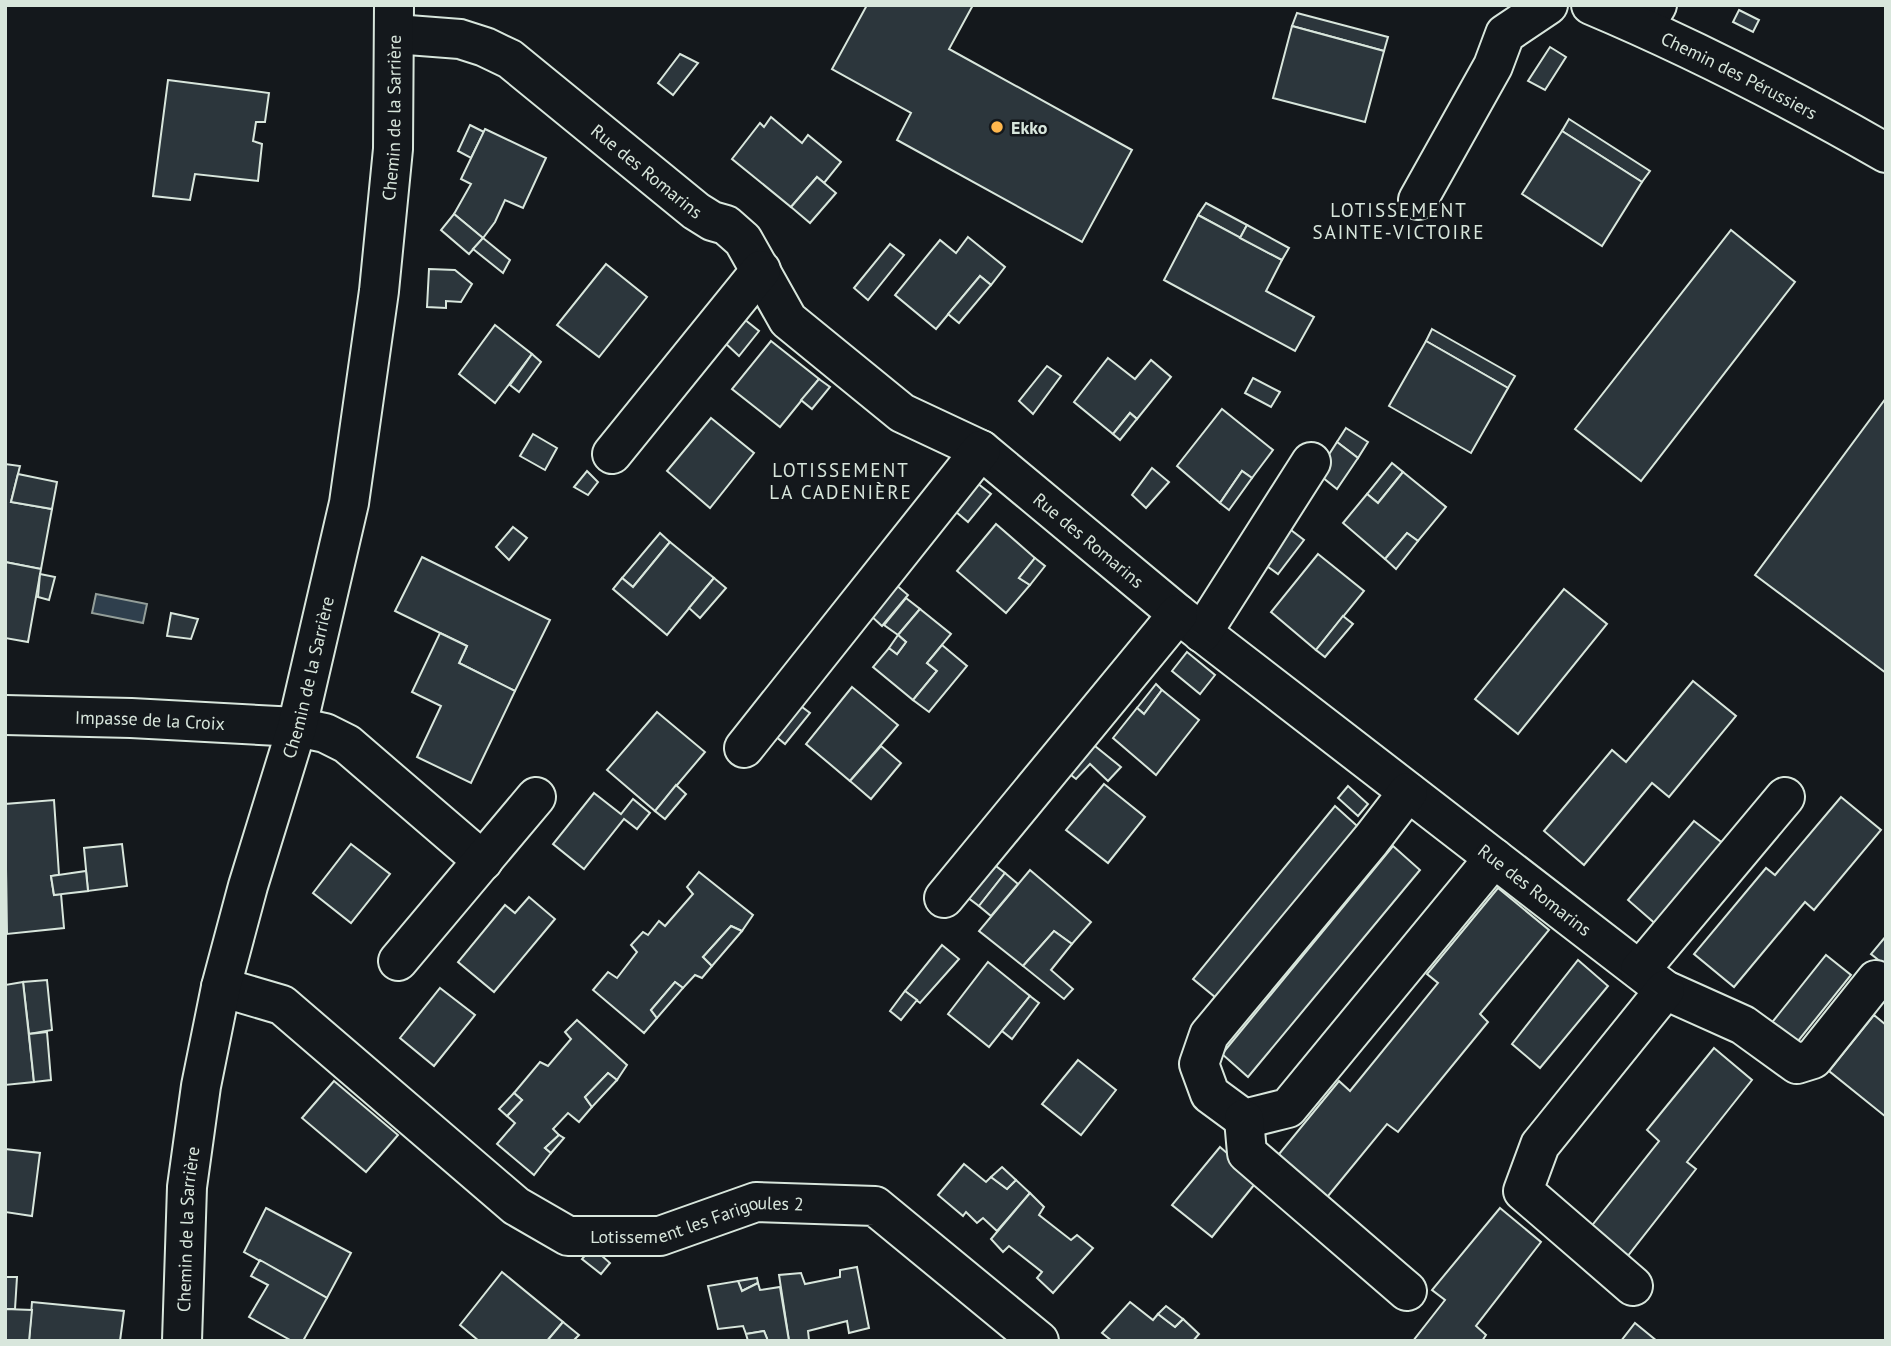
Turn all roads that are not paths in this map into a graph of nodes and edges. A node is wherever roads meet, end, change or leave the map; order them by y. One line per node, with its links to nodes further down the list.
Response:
1 (1548, 5): 5 (street)
2 (1591, 5): 3 (street, Chemin des Pérussiers)
3 (1651, 16): 6 (street, Chemin des Pérussiers)
4 (394, 19): 8 (street, Rue des Romarins); 14 (street, Chemin de la Sarrière)
5 (1501, 20): 7 (street)
6 (1886, 153)
7 (1418, 200)
8 (761, 270): 9 (street, Rue des Romarins); 10 (street)
9 (981, 450): 12 (street, Rue des Romarins); 15 (street)
10 (612, 454)
11 (1311, 462): 12 (street)
12 (1190, 623): 16 (street, Rue des Romarins); 21 (street)
13 (5, 715): 14 (street, Impasse de la Croix)
14 (297, 727): 20 (street, Impasse de la Croix); 25 (street, Chemin de la Sarrière)
15 (744, 748)
16 (1408, 792): 19 (street, Rue des Romarins); 26 (street)
17 (536, 797): 20 (street)
18 (1785, 797): 23 (street)
19 (1494, 858): 23 (street, Rue des Romarins); 26 (street)
20 (484, 861): 22 (street)
21 (944, 898)
22 (398, 961)
23 (1652, 980): 24 (street, Rue des Romarins); 27 (street)
24 (1876, 980)
25 (221, 987): 29 (street, Chemin de la Sarrière); 30 (street, Lotissement les Farigoules 2)
26 (1244, 1119): 28 (street)
27 (1633, 1286)
28 (1407, 1291)
29 (182, 1341)
30 (1038, 1341)

